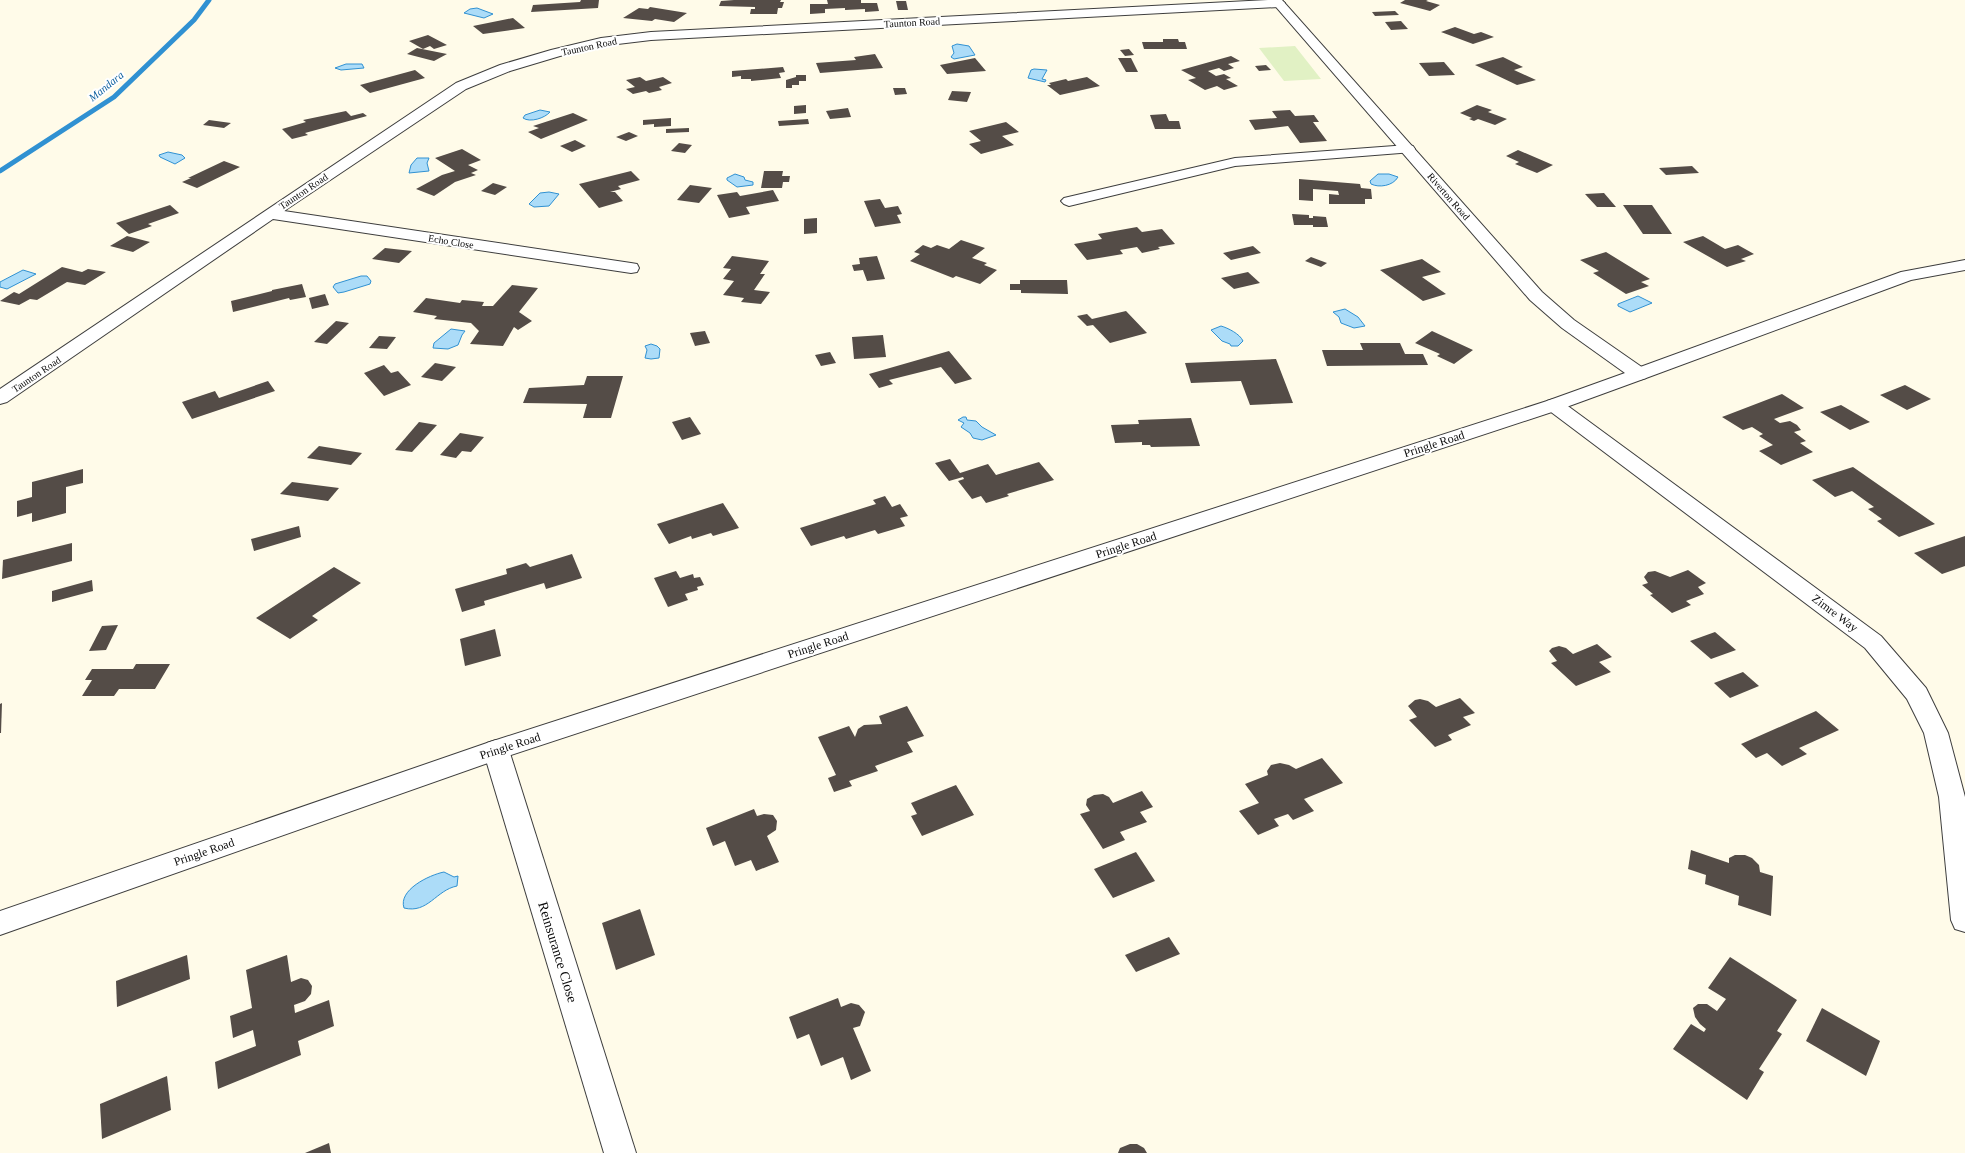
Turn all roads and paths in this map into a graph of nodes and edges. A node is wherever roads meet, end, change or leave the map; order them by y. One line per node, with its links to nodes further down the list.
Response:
1 (1277, 1): 2 (street, Riverton Road); 4 (street, Taunton Road)
2 (1408, 150): 3 (street); 7 (street, Riverton Road)
3 (1069, 201)
4 (270, 214): 6 (street, Echo Close); 8 (street, Taunton Road)
5 (1965, 265): 7 (street, Pringle Road)
6 (631, 268)
7 (1639, 374): 9 (street, Pringle Road)
8 (0, 398)
9 (1554, 405): 10 (street, Pringle Road); 11 (street, Zimre Way)
10 (496, 750): 12 (street, Pringle Road); 13 (street, Reinsurance Close)
11 (1965, 920)
12 (0, 923)
13 (620, 1153)

